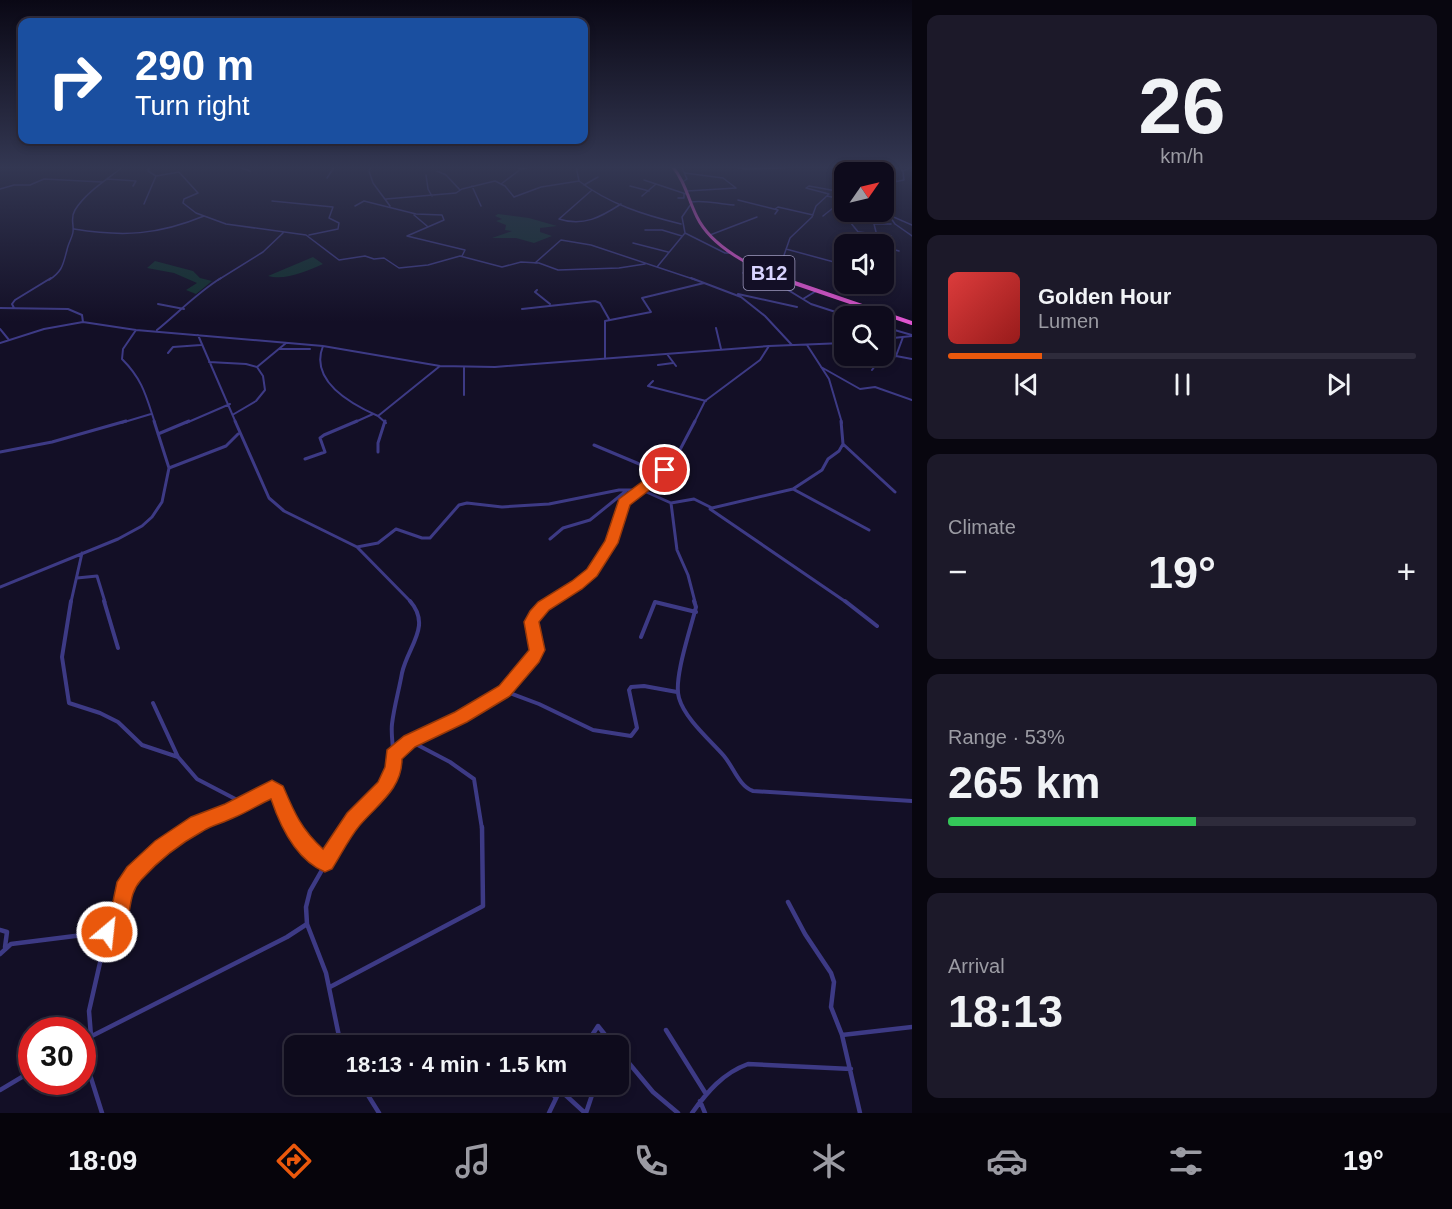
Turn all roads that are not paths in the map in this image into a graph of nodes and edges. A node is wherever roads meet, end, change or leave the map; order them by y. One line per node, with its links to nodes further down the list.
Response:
1 (72, 218): 21 (street)
2 (199, 218): 21 (street)
3 (211, 218): 23 (street)
4 (329, 218): 28 (street)
5 (418, 218): 19 (street)
6 (444, 218): 19 (street)
7 (560, 218): 8 (street)
8 (597, 218)
9 (663, 218): 16 (street)
10 (683, 218): 16 (street)
11 (697, 218): 29 (highway, B12)
12 (757, 218): 29 (street)
13 (810, 218): 32 (street)
14 (895, 218): 18 (street)
15 (850, 222): 24 (street)
16 (681, 224): 26 (street)
17 (893, 224): 20 (street); 25 (street)
18 (912, 225): 20 (street)
19 (427, 226): 37 (street)
20 (898, 227): 30 (street)
21 (73, 229): 57 (street)
22 (645, 230): 26 (street)
23 (284, 232): 28 (street); 58 (street)
24 (860, 232): 25 (street)
25 (876, 233): 27 (street)
26 (683, 234): 35 (street); 36 (street)
27 (881, 234)
28 (309, 235): 37 (street)
29 (710, 236): 36 (highway, B12)
30 (912, 236)
31 (633, 243): 35 (street)
32 (786, 249): 38 (street); 45 (street)
33 (894, 249): 34 (street)
34 (900, 250)
35 (668, 252): 41 (street)
36 (732, 253): 44 (highway, B12)
37 (462, 256): 39 (street)
38 (834, 262)
39 (535, 263): 40 (street); 40 (street)
40 (645, 264): 41 (street)
41 (657, 267): 47 (street)
42 (743, 273): 43 (street)
43 (761, 274): 44 (street); 46 (street)
44 (771, 274): 45 (highway, B12); 46 (street)
45 (778, 277): 50 (highway, B12)
46 (771, 280): 48 (street); 52 (street)
47 (705, 283): 51 (street); 61 (street)
48 (767, 289)
49 (537, 290): 54 (street)
50 (816, 291): 52 (street); 63 (highway, B12)
51 (736, 294): 55 (street); 78 (street)
52 (803, 299): 60 (street)
53 (158, 304): 58 (street)
54 (551, 304): 59 (street); 61 (street)
55 (797, 307)
56 (0, 308): 57 (street)
57 (14, 308): 62 (street)
58 (183, 309): 68 (street)
59 (522, 309)
60 (834, 312)
61 (609, 319): 88 (street)
62 (83, 322): 66 (street); 73 (street)
63 (912, 323)
64 (716, 328): 84 (street)
65 (0, 329): 73 (street)
66 (136, 330): 68 (street); 102 (street)
67 (894, 330): 70 (street)
68 (156, 331): 69 (street)
69 (198, 335): 74 (street); 77 (street)
70 (912, 335): 72 (street)
71 (894, 338): 72 (street)
72 (903, 338): 87 (street)
73 (9, 340): 75 (street)
74 (288, 342): 80 (street); 82 (street)
75 (0, 344)
76 (834, 344): 79 (street)
77 (201, 345): 85 (street); 90 (street)
78 (792, 345): 79 (street); 81 (street)
79 (807, 345): 95 (street)
80 (323, 346): 92 (street); 104 (street)
81 (769, 346): 84 (street); 99 (street)
82 (279, 349): 83 (street); 93 (street)
83 (310, 349)
84 (721, 349): 86 (street)
85 (168, 353)
86 (667, 354): 88 (street); 91 (street)
87 (896, 356): 89 (street); 96 (street)
88 (605, 359): 94 (street)
89 (912, 359)
90 (209, 362): 93 (street); 101 (street)
91 (658, 365)
92 (440, 366): 94 (street); 105 (street)
93 (257, 367): 103 (street)
94 (464, 367): 98 (street)
95 (819, 367): 100 (street); 108 (street)
96 (872, 370)
97 (653, 381): 99 (street)
98 (464, 395)
99 (706, 400): 114 (street)
100 (912, 400)
101 (230, 404): 103 (street); 106 (street)
102 (151, 414): 106 (street); 111 (street)
103 (234, 414): 107 (street)
104 (373, 414): 105 (street); 112 (street)
105 (378, 416): 110 (street)
106 (158, 434): 113 (street)
107 (239, 434): 113 (street); 123 (street)
108 (843, 444): 115 (street); 118 (street)
109 (594, 445): 114 (street)
110 (378, 452)
111 (0, 453)
112 (304, 459)
113 (169, 468): 124 (street)
114 (657, 471): 117 (street)
115 (793, 489): 120 (street); 121 (street)
116 (627, 490): 117 (street); 122 (street); 123 (street)
117 (642, 490): 119 (street); 131 (street)
118 (895, 492)
119 (671, 503): 120 (street); 127 (street)
120 (708, 508): 128 (street)
121 (869, 530)
122 (550, 539)
123 (357, 547): 135 (street)
124 (82, 553): 125 (street); 126 (street)
125 (77, 578): 130 (street); 136 (street)
126 (0, 587)
127 (696, 612): 129 (street); 132 (street)
128 (877, 626)
129 (641, 637)
130 (118, 648)
131 (504, 691): 132 (street); 134 (street)
132 (677, 692): 137 (street)
133 (153, 703): 136 (street)
134 (410, 741): 135 (street); 146 (street)
135 (393, 756): 139 (street)
136 (178, 757): 138 (street)
137 (912, 801)
138 (243, 804): 139 (street); 143 (street)
139 (325, 862): 141 (street)
140 (788, 902): 154 (street)
141 (307, 924): 146 (street); 150 (street)
142 (0, 930): 144 (street)
143 (107, 932): 144 (street); 147 (street)
144 (5, 947): 145 (street)
145 (0, 954)
146 (330, 987): 151 (street)
147 (89, 1017)
148 (912, 1027): 154 (street)
149 (666, 1030): 160 (street)
150 (96, 1033)
151 (339, 1035)
152 (592, 1035): 153 (street)
153 (605, 1035)
154 (842, 1035): 156 (street)
155 (629, 1064): 170 (street)
156 (851, 1069): 160 (street); 173 (street)
157 (18, 1079): 158 (street)
158 (0, 1090)
159 (96, 1094): 166 (street)
160 (706, 1094): 165 (street)
161 (368, 1095): 167 (street)
162 (568, 1095): 169 (street)
163 (592, 1095): 169 (street)
164 (555, 1097): 168 (street)
165 (700, 1101): 171 (street); 172 (street)
166 (102, 1113)
167 (379, 1113)
168 (549, 1113)
169 (585, 1113)
170 (678, 1113)
171 (692, 1113)
172 (705, 1113)
173 (860, 1113)

